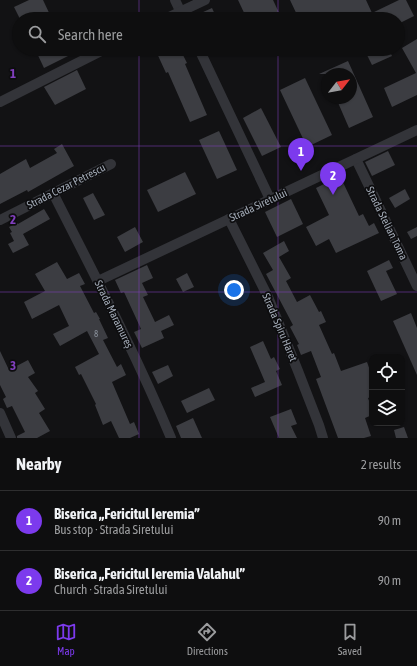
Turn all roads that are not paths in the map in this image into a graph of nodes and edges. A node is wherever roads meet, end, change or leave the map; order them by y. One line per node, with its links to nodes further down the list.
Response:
1 (175, 0): 3 (street)
2 (205, 0): 4 (street)
3 (181, 12)
4 (187, 12)
5 (91, 56): 7 (street)
6 (202, 56): 12 (street)
7 (0, 102)
8 (417, 130): 9 (street, Strada Siretului)
9 (356, 160): 12 (street, Strada Siretului); 16 (street, Strada Stelian Toma)
10 (111, 164): 11 (street, Strada Cezar Petrescu)
11 (52, 193): 14 (street, Strada Cezar Petrescu); 15 (street, Strada Maramureș)
12 (270, 199): 13 (street, Strada Siretului)
13 (229, 219): 15 (street, Strada Siretului); 20 (street, Strada Spiru Haret)
14 (0, 220)
15 (98, 281): 19 (street, Strada Maramureș)
16 (417, 286)
17 (0, 413): 18 (street)
18 (11, 438)
19 (171, 438)
20 (323, 438)

